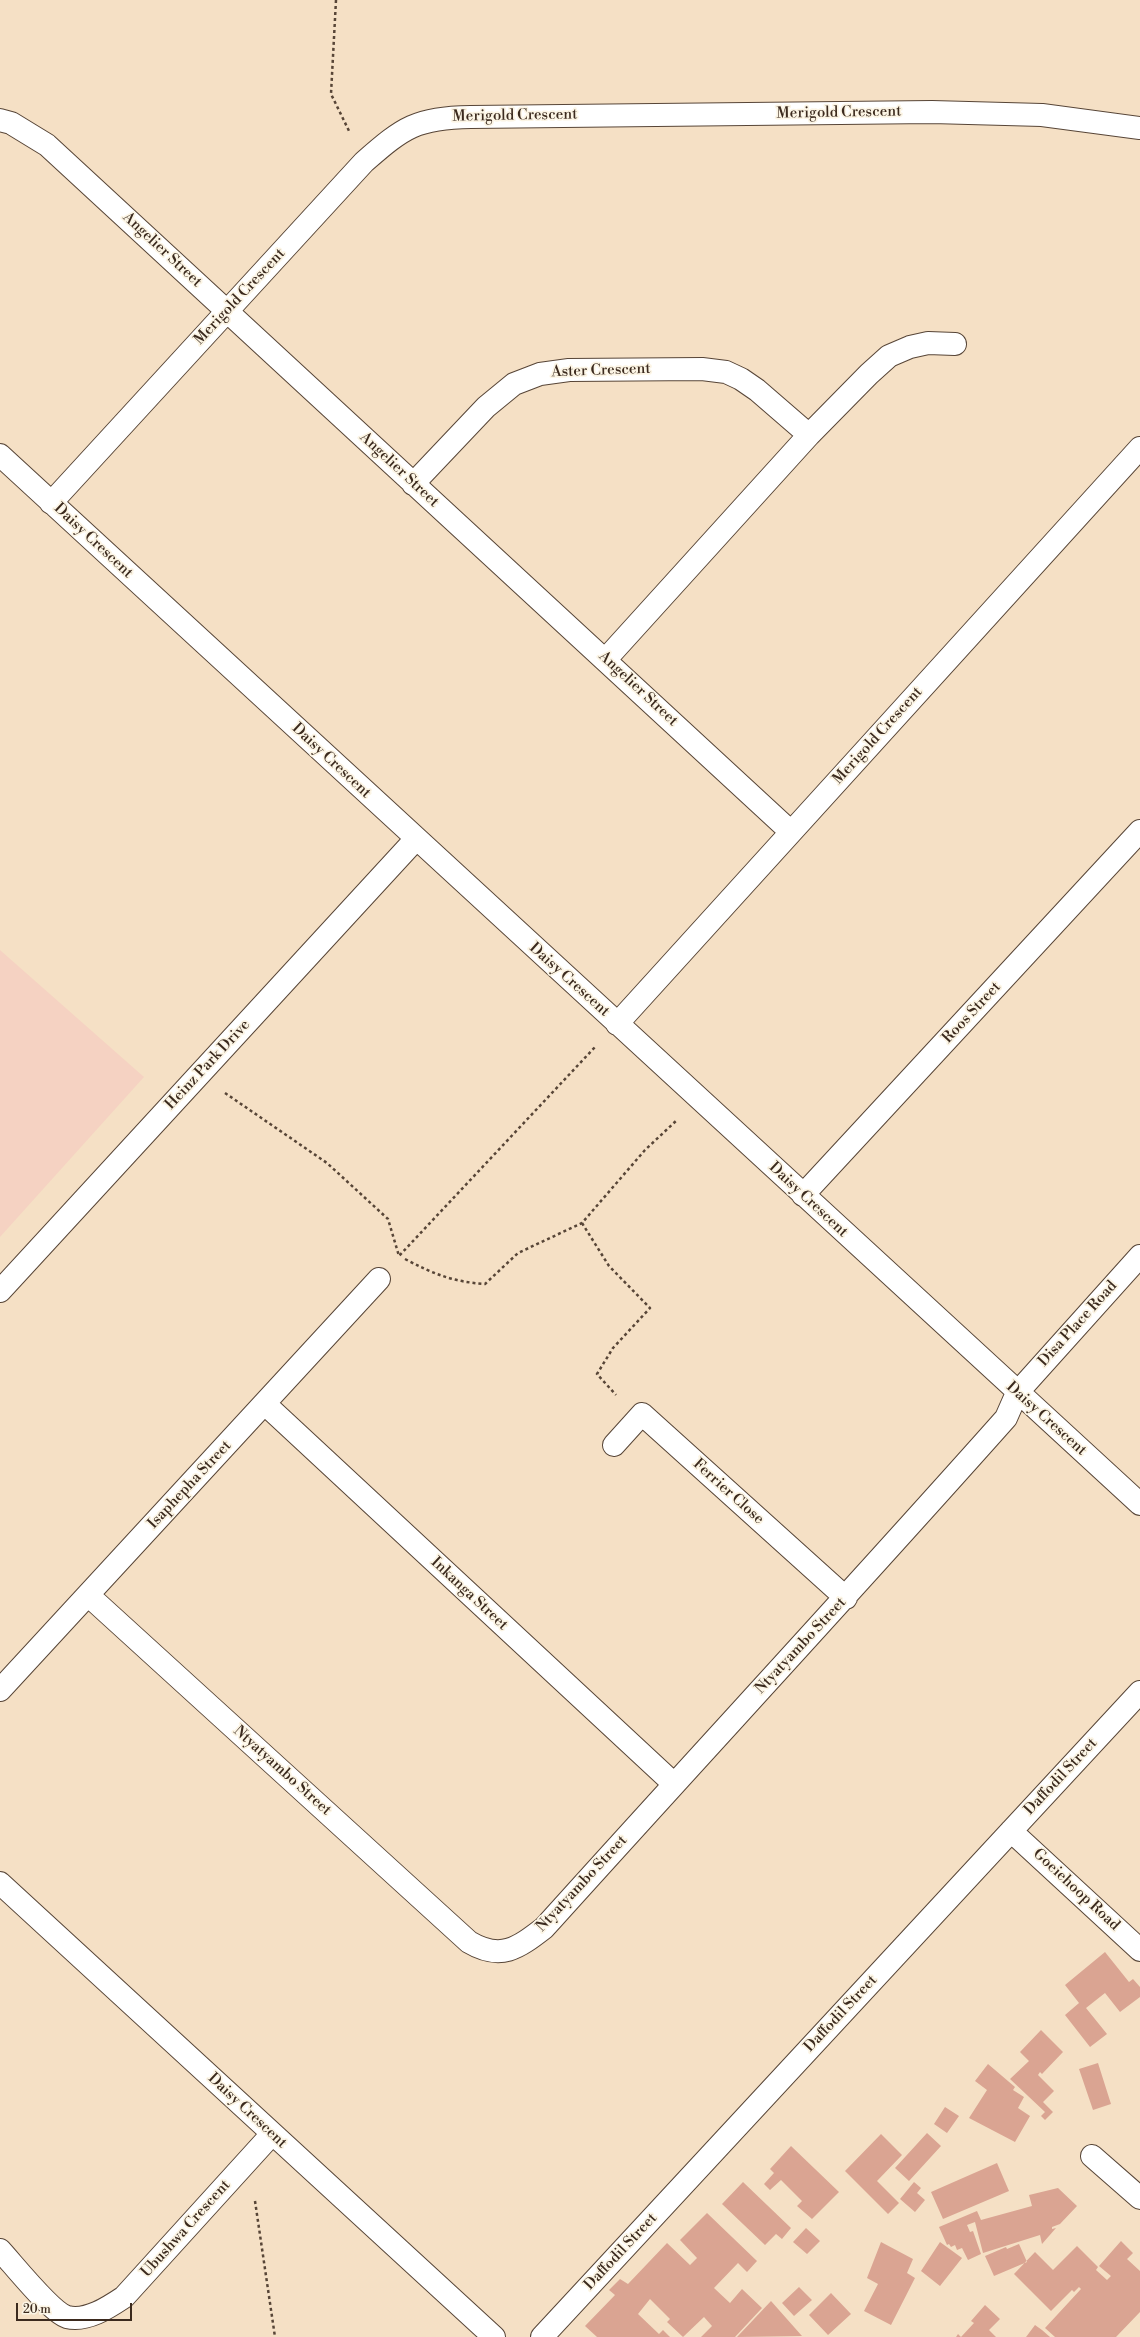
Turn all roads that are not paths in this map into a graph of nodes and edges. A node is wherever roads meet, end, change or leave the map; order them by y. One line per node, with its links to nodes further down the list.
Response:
1 (0, 120): 3 (street, Angelier Street)
2 (1140, 128): 3 (street, Merigold Crescent)
3 (228, 310): 8 (street, Angelier Street); 9 (street, Merigold Crescent)
4 (955, 344): 5 (street)
5 (809, 435): 8 (street, Aster Crescent); 10 (street)
6 (1140, 448): 12 (street, Merigold Crescent)
7 (0, 455): 9 (street, Daisy Crescent)
8 (413, 484): 10 (street, Angelier Street)
9 (52, 502): 13 (street, Daisy Crescent)
10 (606, 659): 12 (street, Angelier Street)
11 (1140, 831): 15 (street, Roos Street)
12 (791, 832): 14 (street, Merigold Crescent)
13 (415, 840): 14 (street, Daisy Crescent); 18 (street, Heinz Park Drive)
14 (617, 1024): 15 (street, Daisy Crescent)
15 (803, 1195): 19 (street, Daisy Crescent)
16 (1140, 1256): 19 (street, Disa Place Road)
17 (380, 1279): 20 (street, Isaphepha Street)
18 (0, 1291)
19 (1017, 1393): 22 (street, Daisy Crescent); 24 (street, Ntyatyambo Street)
20 (265, 1404): 23 (street, Isaphepha Street); 27 (street, Inkanga Street)
21 (614, 1445): 24 (street, Ferrier Close)
22 (1140, 1504)
23 (88, 1595): 25 (street, Isaphepha Street); 27 (street, Ntyatyambo Street)
24 (846, 1598): 27 (street, Ntyatyambo Street)
25 (0, 1690)
26 (1140, 1692): 28 (street, Daffodil Street)
27 (674, 1784)
28 (1011, 1831): 30 (street, Goeiehoop Road); 36 (street, Daffodil Street)
29 (0, 1883): 31 (street, Daisy Crescent)
30 (1140, 1950)
31 (272, 2134): 34 (street, Ubushwa Crescent); 35 (street, Daisy Crescent)
32 (1092, 2156): 33 (street)
33 (1140, 2198)
34 (0, 2250)
35 (494, 2337)
36 (542, 2337)

